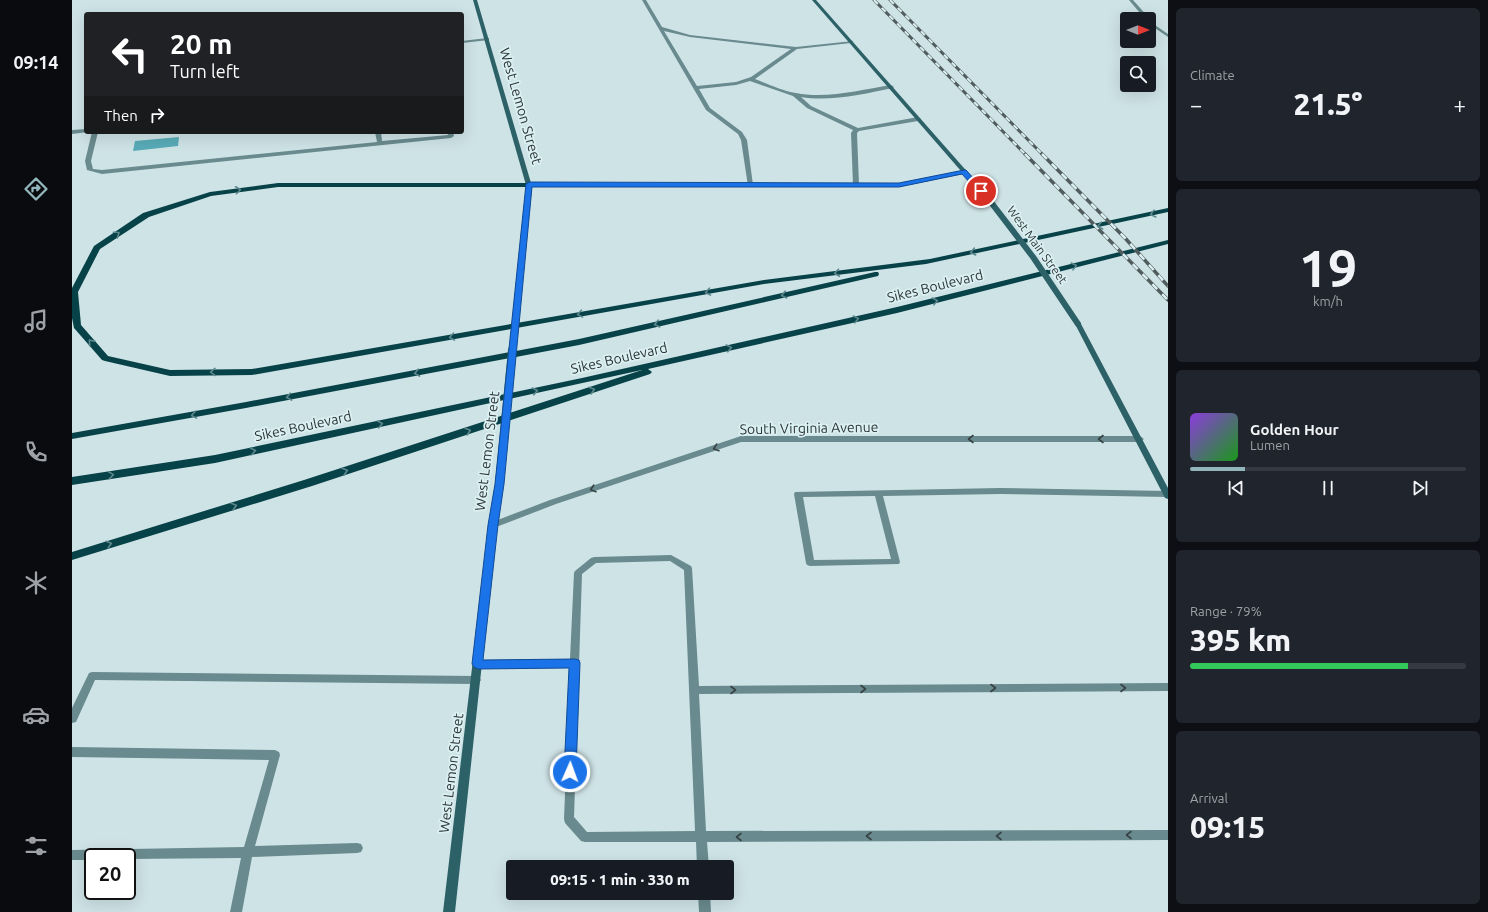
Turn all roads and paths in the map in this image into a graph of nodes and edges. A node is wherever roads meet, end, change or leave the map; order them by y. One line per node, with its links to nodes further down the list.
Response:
1 (475, 0): 9 (main road, West Lemon Street)
2 (644, 0): 7 (street)
3 (814, 0): 11 (main road, West Main Street)
4 (1130, 0): 5 (street)
5 (1141, 12)
6 (1156, 27): 8 (street)
7 (660, 28): 12 (street); 15 (street)
8 (1168, 36)
9 (487, 39): 10 (street); 26 (main road, West Lemon Street)
10 (464, 42)
11 (851, 42): 12 (street); 14 (main road, West Main Street)
12 (796, 48): 13 (street)
13 (750, 79): 15 (street); 16 (street)
14 (891, 87): 16 (street); 17 (main road, West Main Street)
15 (696, 88): 27 (street)
16 (796, 95): 18 (street)
17 (918, 119): 18 (street); 25 (main road, West Main Street)
18 (857, 130): 28 (street)
19 (84, 131): 20 (street)
20 (72, 132)
21 (94, 134): 24 (street)
22 (378, 134): 24 (street)
23 (450, 134): 24 (street)
24 (380, 143)
25 (964, 172): 28 (main road); 34 (main road, West Main Street, bridge)
26 (529, 184): 27 (main road); 31 (main road, one-way to 26); 38 (main road, West Lemon Street, bridge)
27 (750, 185): 28 (main road)
28 (856, 185)
29 (1168, 210): 31 (main road, Sikes Boulevard, one-way to 31)
30 (1168, 242): 32 (main road, Sikes Boulevard, one-way to 30)
31 (931, 261): 33 (main road, Sikes Boulevard, one-way to 33)
32 (705, 353): 35 (main road, Sikes Boulevard, one-way to 32); 39 (main road, one-way to 32)
33 (72, 436)
34 (1140, 439): 37 (main road, West Main Street); 38 (street, South Virginia Avenue, one-way to 38)
35 (72, 481)
36 (878, 493): 36 (street); 37 (street)
37 (1167, 495)
38 (493, 525): 41 (main road, West Lemon Street)
39 (72, 556)
40 (575, 663): 41 (street); 44 (street); 48 (street)
41 (478, 664): 42 (main road, West Lemon Street)
42 (476, 680): 45 (street); 55 (main road, West Lemon Street)
43 (1168, 688): 44 (street, one-way to 43)
44 (694, 690): 48 (street)
45 (72, 719)
46 (72, 752): 50 (street)
47 (1168, 835): 48 (street, one-way to 48)
48 (701, 837): 52 (street)
49 (357, 848): 50 (street)
50 (248, 852): 51 (street); 54 (street)
51 (72, 855)
52 (703, 860)
53 (704, 900): 56 (street)
54 (236, 912)
55 (449, 912)
56 (705, 912)

